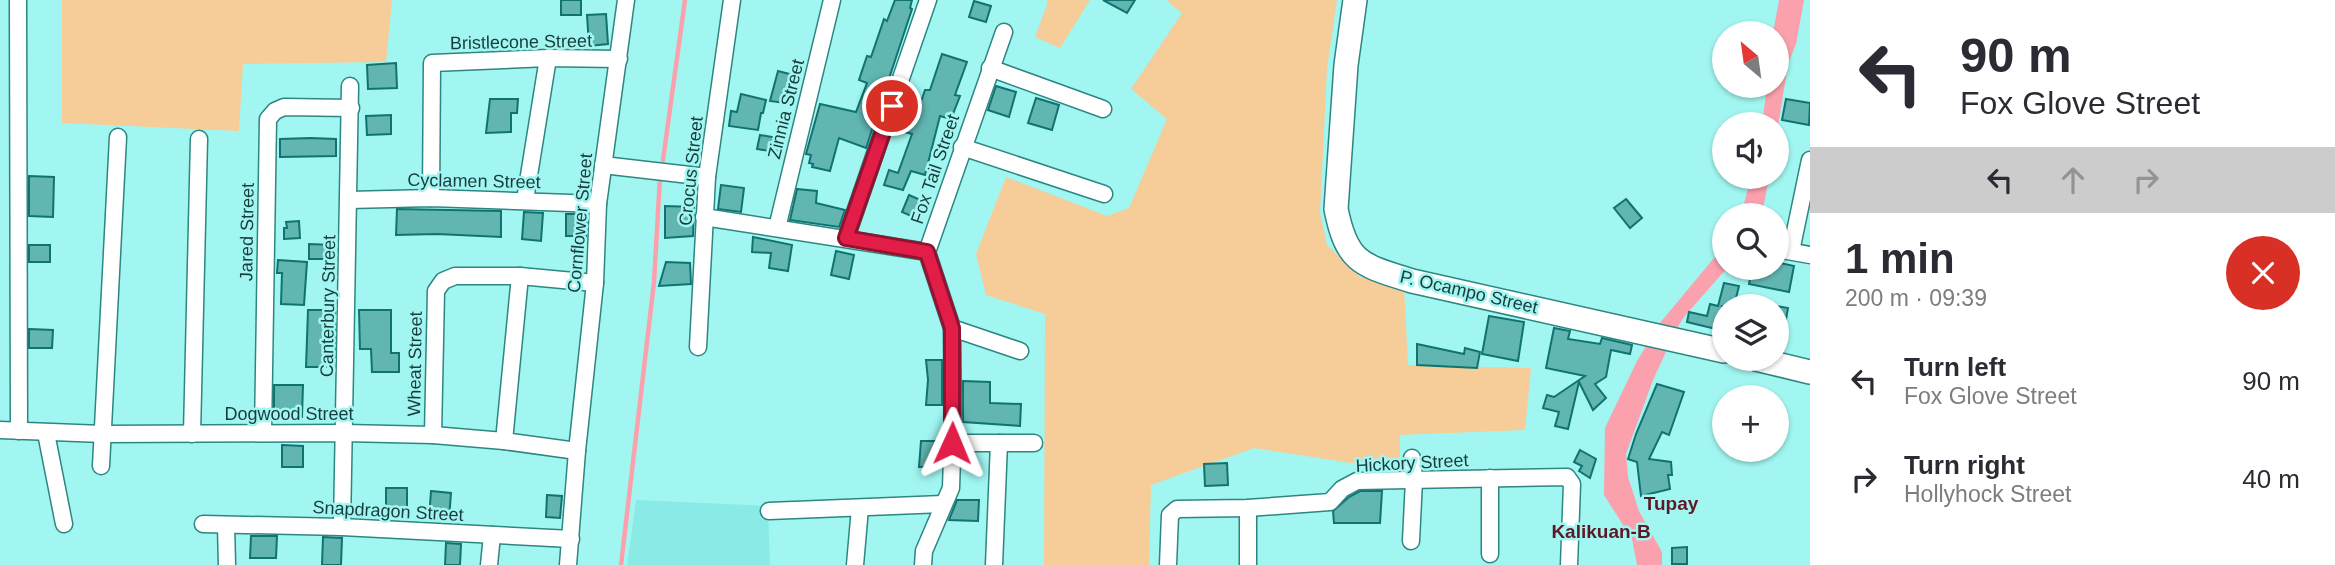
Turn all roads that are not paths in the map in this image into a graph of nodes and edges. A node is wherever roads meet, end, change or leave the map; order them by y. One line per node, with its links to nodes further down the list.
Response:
1 (18, 0): 42 (street)
2 (626, 0): 9 (street, Cornflower Street)
3 (732, 0): 19 (street, Crocus Street)
4 (832, 0): 27 (street, Zinnia Street)
5 (928, 0): 29 (street)
6 (1355, 0): 37 (street, P. Ocampo Street)
7 (1004, 32): 10 (street, Fox Tail Street)
8 (548, 58): 9 (street, Bristlecone Street); 22 (street, Bristlecone Street); 24 (street)
9 (619, 59): 18 (street, Cornflower Street)
10 (990, 68): 13 (street); 16 (street, Fox Tail Street)
11 (350, 86): 12 (street, Canterbury Street)
12 (351, 108): 23 (street, Canterbury Street); 44 (street, Jared Street)
13 (1102, 109)
14 (118, 137): 46 (street)
15 (199, 139): 47 (street)
16 (962, 147): 21 (street); 31 (street, Fox Tail Street)
17 (1810, 160): 20 (street)
18 (603, 165): 19 (street); 25 (street, Cornflower Street)
19 (707, 177): 26 (street, Crocus Street)
20 (1808, 182): 28 (street)
21 (1104, 194)
22 (432, 198): 23 (street, Cyclamen Street); 24 (street, Cyclamen Street)
23 (349, 200): 45 (street, Canterbury Street)
24 (525, 200): 25 (street, Cyclamen Street)
25 (598, 204): 34 (street, Cornflower Street)
26 (705, 217): 27 (street); 36 (street, Crocus Street)
27 (777, 228): 29 (street)
28 (1789, 236)
29 (846, 238): 31 (street)
30 (1789, 251): 32 (street)
31 (927, 252): 35 (street, Fox Tail Street)
32 (1810, 255)
33 (520, 276): 34 (street, Wheat Street); 48 (street, Wheat Street); 49 (street)
34 (595, 283): 53 (street, Cornflower Street)
35 (952, 328): 38 (street); 50 (street, Fox Tail Street)
36 (698, 347)
37 (1712, 348)
38 (1020, 351)
39 (1789, 367): 40 (street)
40 (1810, 372)
41 (0, 430): 42 (street, Dogwood Street)
42 (19, 431): 43 (street, Dogwood Street)
43 (46, 433): 46 (street, Dogwood Street); 62 (street)
44 (263, 433): 45 (street, Dogwood Street); 47 (street, Dogwood Street)
45 (345, 433): 48 (street, Dogwood Street); 65 (street, Canterbury Street)
46 (103, 434): 47 (street, Dogwood Street); 55 (street)
47 (192, 434)
48 (433, 435): 49 (street, Dogwood Street)
49 (504, 441): 53 (street, Dogwood Street)
50 (952, 443): 51 (street); 58 (street, Fox Tail Street)
51 (999, 443): 52 (street); 75 (street)
52 (1034, 443)
53 (577, 451): 67 (street, Cornflower Street)
54 (1412, 458): 57 (street)
55 (101, 466)
56 (1490, 478): 57 (street, Hickory Street); 69 (street); 78 (street, Hickory Street)
57 (1414, 480): 60 (street, Hickory Street); 68 (street)
58 (943, 504): 59 (street); 74 (street, Fox Tail Street)
59 (860, 508): 61 (street); 73 (street)
60 (1248, 508): 76 (street, Hickory Street); 77 (street)
61 (769, 511)
62 (64, 524)
63 (202, 524): 64 (street, Snapdragon Street)
64 (226, 525): 65 (street, Snapdragon Street); 70 (street)
65 (342, 527): 66 (street, Snapdragon Street)
66 (492, 535): 67 (street, Snapdragon Street); 71 (street)
67 (571, 539): 72 (street, Cornflower Street)
68 (1411, 541)
69 (1490, 554)
70 (227, 565)
71 (489, 565)
72 (568, 565)
73 (855, 565)
74 (923, 565)
75 (994, 565)
76 (1168, 565)
77 (1248, 565)
78 (1569, 565)

